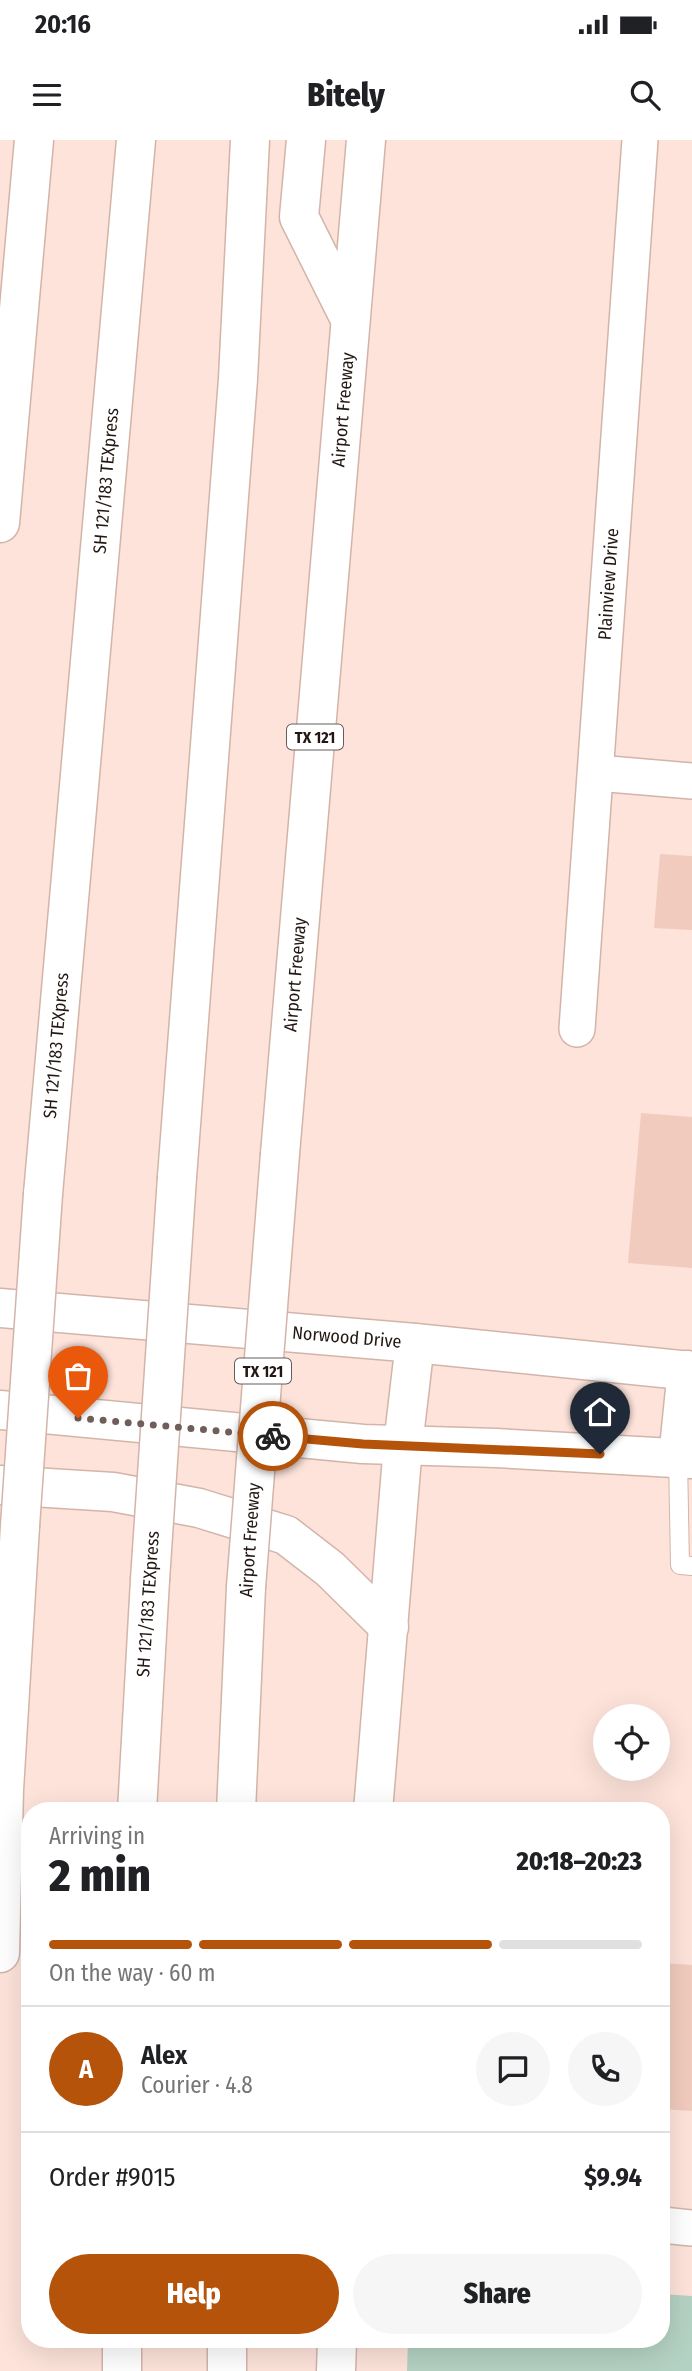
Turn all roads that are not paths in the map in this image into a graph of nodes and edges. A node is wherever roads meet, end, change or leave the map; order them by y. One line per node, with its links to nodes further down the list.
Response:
1 (34, 140): 8 (main road)
2 (136, 140): 24 (main road, SH 121/183 TEXpress, bridge)
3 (250, 140): 21 (main road, SH 121/183 TEXpress, bridge)
4 (306, 140): 7 (main road)
5 (366, 140): 7 (main road, Airport Freeway / TX 121)
6 (640, 140): 9 (street, Plainview Drive)
7 (350, 319): 22 (main road, Airport Freeway / TX 121, bridge)
8 (0, 523)
9 (597, 773): 10 (street); 11 (street, Plainview Drive)
10 (692, 781)
11 (577, 1029)
12 (0, 1308): 13 (main road, Norwood Drive)
13 (415, 1343): 14 (main road, Norwood Drive); 16 (main road)
14 (689, 1370): 17 (main road)
15 (0, 1410): 16 (main road)
16 (403, 1445): 17 (main road); 20 (main road)
17 (685, 1459): 19 (lane)
18 (0, 1485): 20 (main road)
19 (692, 1566)
20 (389, 1627): 23 (main road)
21 (138, 1802)
22 (236, 1802)
23 (374, 1802)
24 (0, 1953)
25 (670, 2226): 26 (street)
26 (692, 2228)
27 (122, 2348): 30 (main road)
28 (227, 2348): 31 (main road)
29 (337, 2348): 32 (main road)
30 (122, 2371)
31 (227, 2371)
32 (336, 2371)

